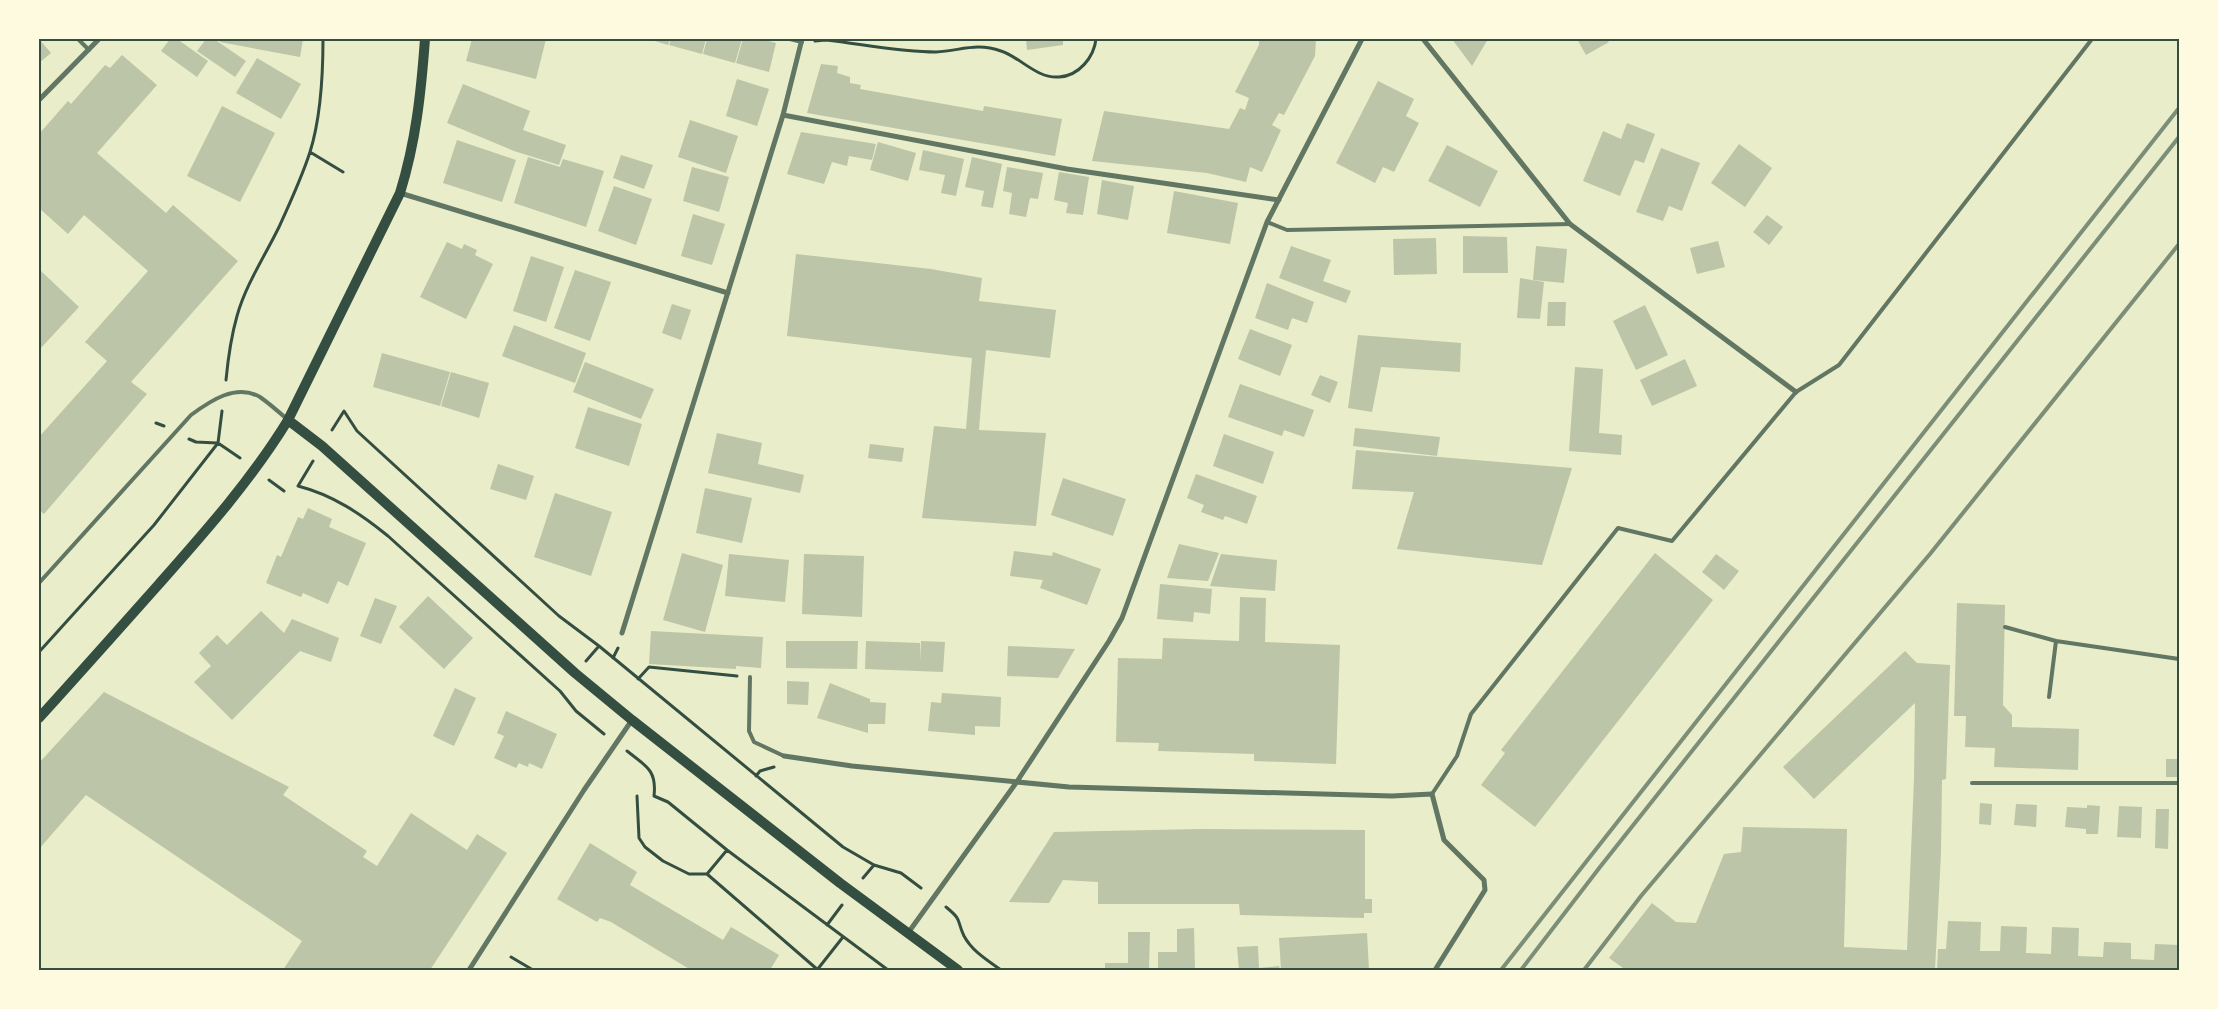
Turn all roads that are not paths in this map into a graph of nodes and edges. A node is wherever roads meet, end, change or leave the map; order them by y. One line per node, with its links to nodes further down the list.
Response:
1 (78, 39): 9 (lane)
2 (99, 39): 9 (street)
3 (425, 39): 12 (main road)
4 (790, 39): 8 (lane)
5 (1362, 39): 13 (street)
6 (1424, 39): 15 (street)
7 (2092, 39): 17 (lane)
8 (802, 40): 11 (street)
9 (89, 50): 10 (street)
10 (39, 100)
11 (783, 115): 13 (street); 16 (street)
12 (400, 193): 16 (street); 18 (main road)
13 (1279, 200): 14 (street)
14 (1267, 222): 15 (lane); 29 (street)
15 (1570, 224): 17 (street)
16 (728, 293): 21 (street)
17 (1796, 392): 32 (lane)
18 (288, 420): 19 (lane); 26 (main road); 27 (main road)
19 (39, 583)
20 (2005, 627): 22 (lane)
21 (622, 633)
22 (2056, 641): 23 (lane); 25 (lane)
23 (2179, 658)
24 (750, 677): 28 (lane)
25 (2049, 697)
26 (39, 718)
27 (632, 720): 33 (main road); 34 (street)
28 (784, 756): 29 (street)
29 (1016, 783): 32 (street); 33 (street)
30 (1972, 783): 31 (lane)
31 (2179, 783)
32 (1432, 794): 36 (street)
33 (908, 933): 35 (main road)
34 (469, 970)
35 (958, 970)
36 (1435, 970)

